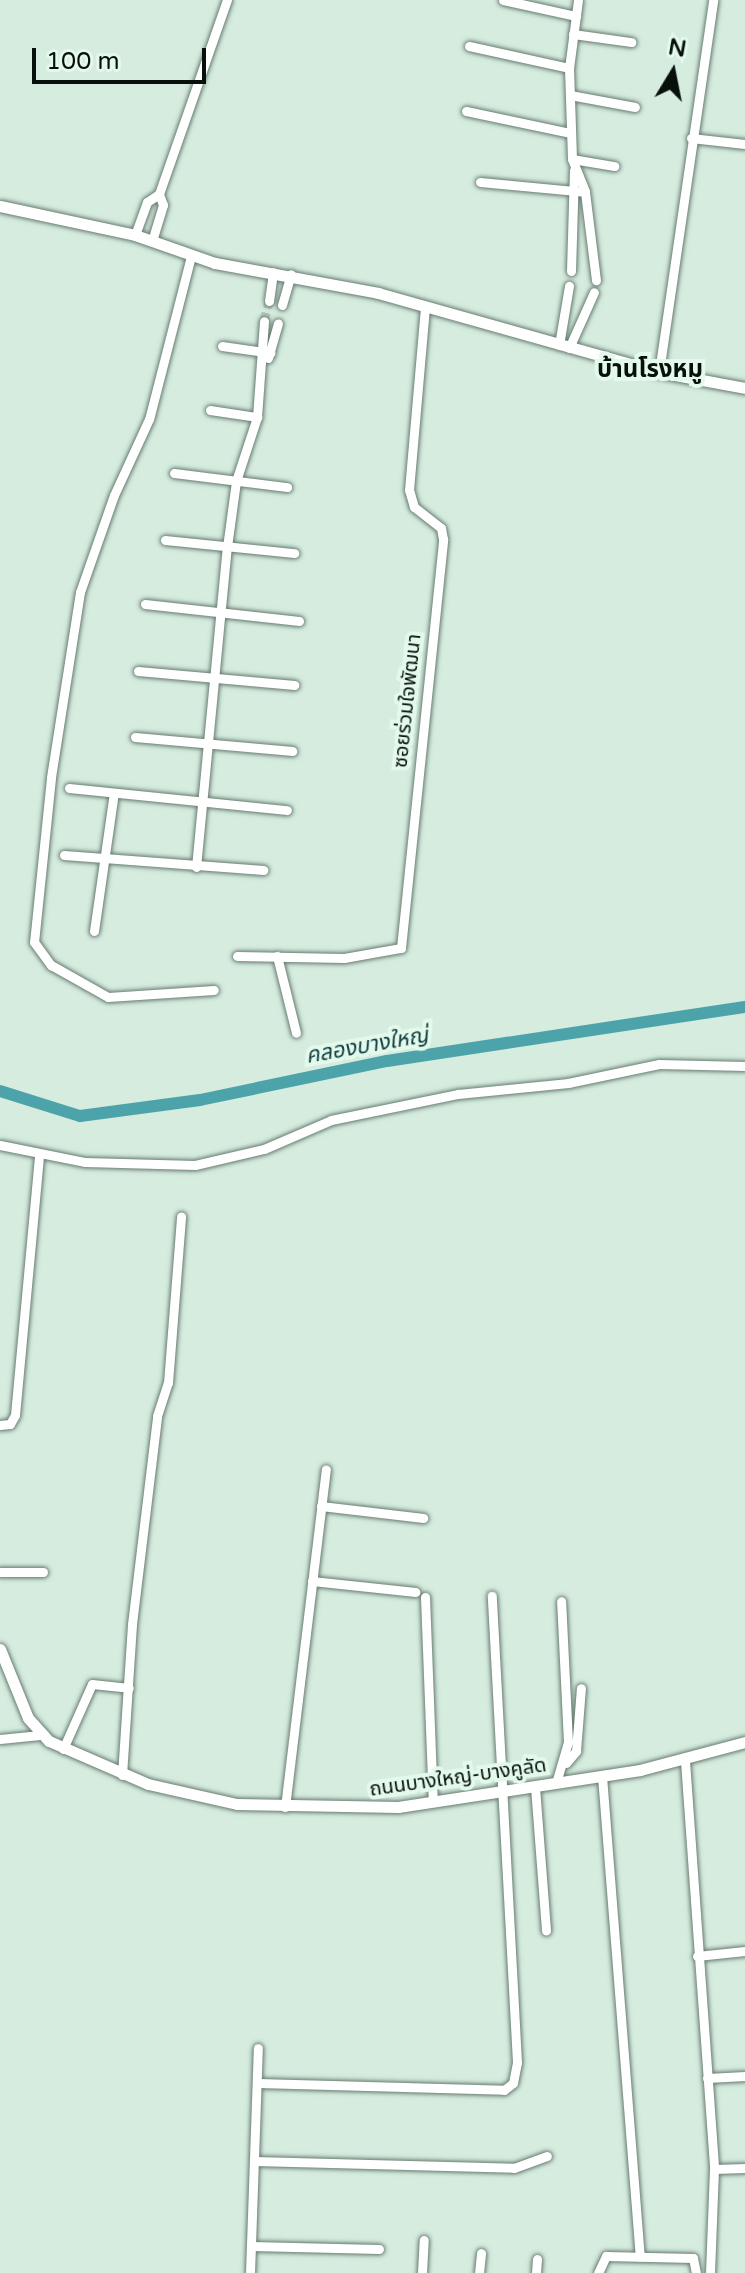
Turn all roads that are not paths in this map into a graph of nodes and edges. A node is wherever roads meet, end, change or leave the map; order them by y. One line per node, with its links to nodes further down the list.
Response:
1 (227, 0): 21 (street)
2 (503, 0): 5 (street)
3 (578, 0): 5 (street)
4 (713, 0): 14 (street)
5 (576, 16): 6 (street)
6 (573, 34): 7 (street); 9 (street)
7 (631, 42)
8 (469, 46): 9 (street)
9 (569, 68): 10 (street)
10 (570, 95): 11 (street); 13 (street)
11 (635, 107)
12 (466, 111): 13 (street)
13 (570, 133): 16 (street)
14 (691, 138): 15 (street); 42 (street)
15 (745, 144)
16 (573, 163): 17 (street); 19 (street); 20 (street)
17 (614, 166)
18 (480, 182): 20 (street)
19 (585, 192): 20 (street); 29 (street)
20 (570, 193): 26 (street)
21 (159, 194): 23 (street); 24 (street)
22 (0, 206): 23 (street)
23 (135, 235): 24 (street)
24 (152, 241): 25 (street)
25 (191, 256): 27 (street); 72 (street)
26 (571, 271)
27 (273, 272): 28 (street); 32 (street)
28 (291, 274): 33 (street); 34 (street)
29 (596, 280)
30 (569, 286): 38 (street)
31 (594, 292): 38 (street)
32 (269, 301)
33 (282, 305)
34 (425, 306): 38 (street); 71 (street, ซอยร่วมใจพัฒนา)
35 (264, 321): 39 (street)
36 (278, 323): 40 (street)
37 (222, 346): 39 (street)
38 (564, 346): 42 (street)
39 (259, 351): 40 (street); 41 (street)
40 (271, 353): 41 (street)
41 (262, 367): 45 (street)
42 (659, 372): 43 (street)
43 (745, 388)
44 (210, 410): 45 (street)
45 (257, 417): 47 (street)
46 (174, 473): 47 (street)
47 (236, 481): 48 (street); 50 (street)
48 (287, 487)
49 (165, 540): 50 (street)
50 (227, 547): 51 (street); 53 (street)
51 (294, 553)
52 (145, 604): 53 (street)
53 (220, 612): 54 (street); 56 (street)
54 (299, 621)
55 (138, 671): 56 (street)
56 (213, 678): 57 (street); 59 (street)
57 (294, 685)
58 (135, 737): 59 (street)
59 (208, 744): 60 (street); 63 (street)
60 (292, 751)
61 (69, 788): 62 (street)
62 (114, 793): 63 (street); 66 (street)
63 (202, 803): 64 (street); 67 (street)
64 (287, 810)
65 (64, 855): 66 (street)
66 (106, 860): 67 (street); 69 (street)
67 (196, 867): 68 (street)
68 (263, 870)
69 (94, 931)
70 (237, 956): 71 (street, ซอยร่วมใจพัฒนา)
71 (277, 956): 73 (street)
72 (214, 990)
73 (296, 1033)
74 (745, 1066): 76 (street)
75 (0, 1145): 76 (street)
76 (39, 1154): 78 (street)
77 (181, 1217): 89 (street)
78 (0, 1425)
79 (326, 1469): 80 (street)
80 (321, 1506): 81 (street); 84 (street)
81 (423, 1518)
82 (0, 1572): 83 (street)
83 (43, 1572)
84 (312, 1581): 102 (street); 103 (street)
85 (492, 1596): 101 (street)
86 (561, 1601): 96 (street)
87 (0, 1649): 88 (street)
88 (4, 1673): 91 (street)
89 (129, 1688): 94 (street); 97 (street)
90 (581, 1688): 96 (street)
91 (40, 1735): 92 (street); 94 (street, ถนนบางใหญ่-บางคูลัด)
92 (0, 1739)
93 (745, 1742): 95 (street, ถนนบางใหญ่-บางคูลัด)
94 (63, 1749): 97 (street, ถนนบางใหญ่-บางคูลัด)
95 (685, 1761): 98 (street, ถนนบางใหญ่-บางคูลัด); 106 (street)
96 (563, 1765): 99 (street)
97 (122, 1775): 103 (street, ถนนบางใหญ่-บางคูลัด)
98 (602, 1776): 99 (street, ถนนบางใหญ่-บางคูลัด); 119 (street)
99 (556, 1783): 100 (street, ถนนบางใหญ่-บางคูลัด)
100 (535, 1787): 101 (street, ถนนบางใหญ่-บางคูลัด); 104 (street)
101 (503, 1792): 102 (street, ถนนบางใหญ่-บางคูลัด); 110 (street)
102 (433, 1802): 103 (street, ถนนบางใหญ่-บางคูลัด)
103 (285, 1807)
104 (546, 1931)
105 (745, 1951): 106 (street)
106 (697, 1956): 109 (street)
107 (258, 2048): 110 (street)
108 (745, 2076): 109 (street)
109 (707, 2078): 114 (street)
110 (258, 2083): 112 (street)
111 (547, 2156): 112 (street)
112 (254, 2161): 116 (street)
113 (745, 2168): 114 (street)
114 (714, 2169): 127 (street)
115 (424, 2240): 122 (street)
116 (251, 2246): 117 (street); 121 (street)
117 (379, 2249)
118 (481, 2253): 123 (street)
119 (640, 2256): 125 (street); 126 (street)
120 (537, 2259): 124 (street)
121 (250, 2273)
122 (422, 2273)
123 (479, 2273)
124 (536, 2273)
125 (598, 2273)
126 (696, 2273)
127 (710, 2273)

